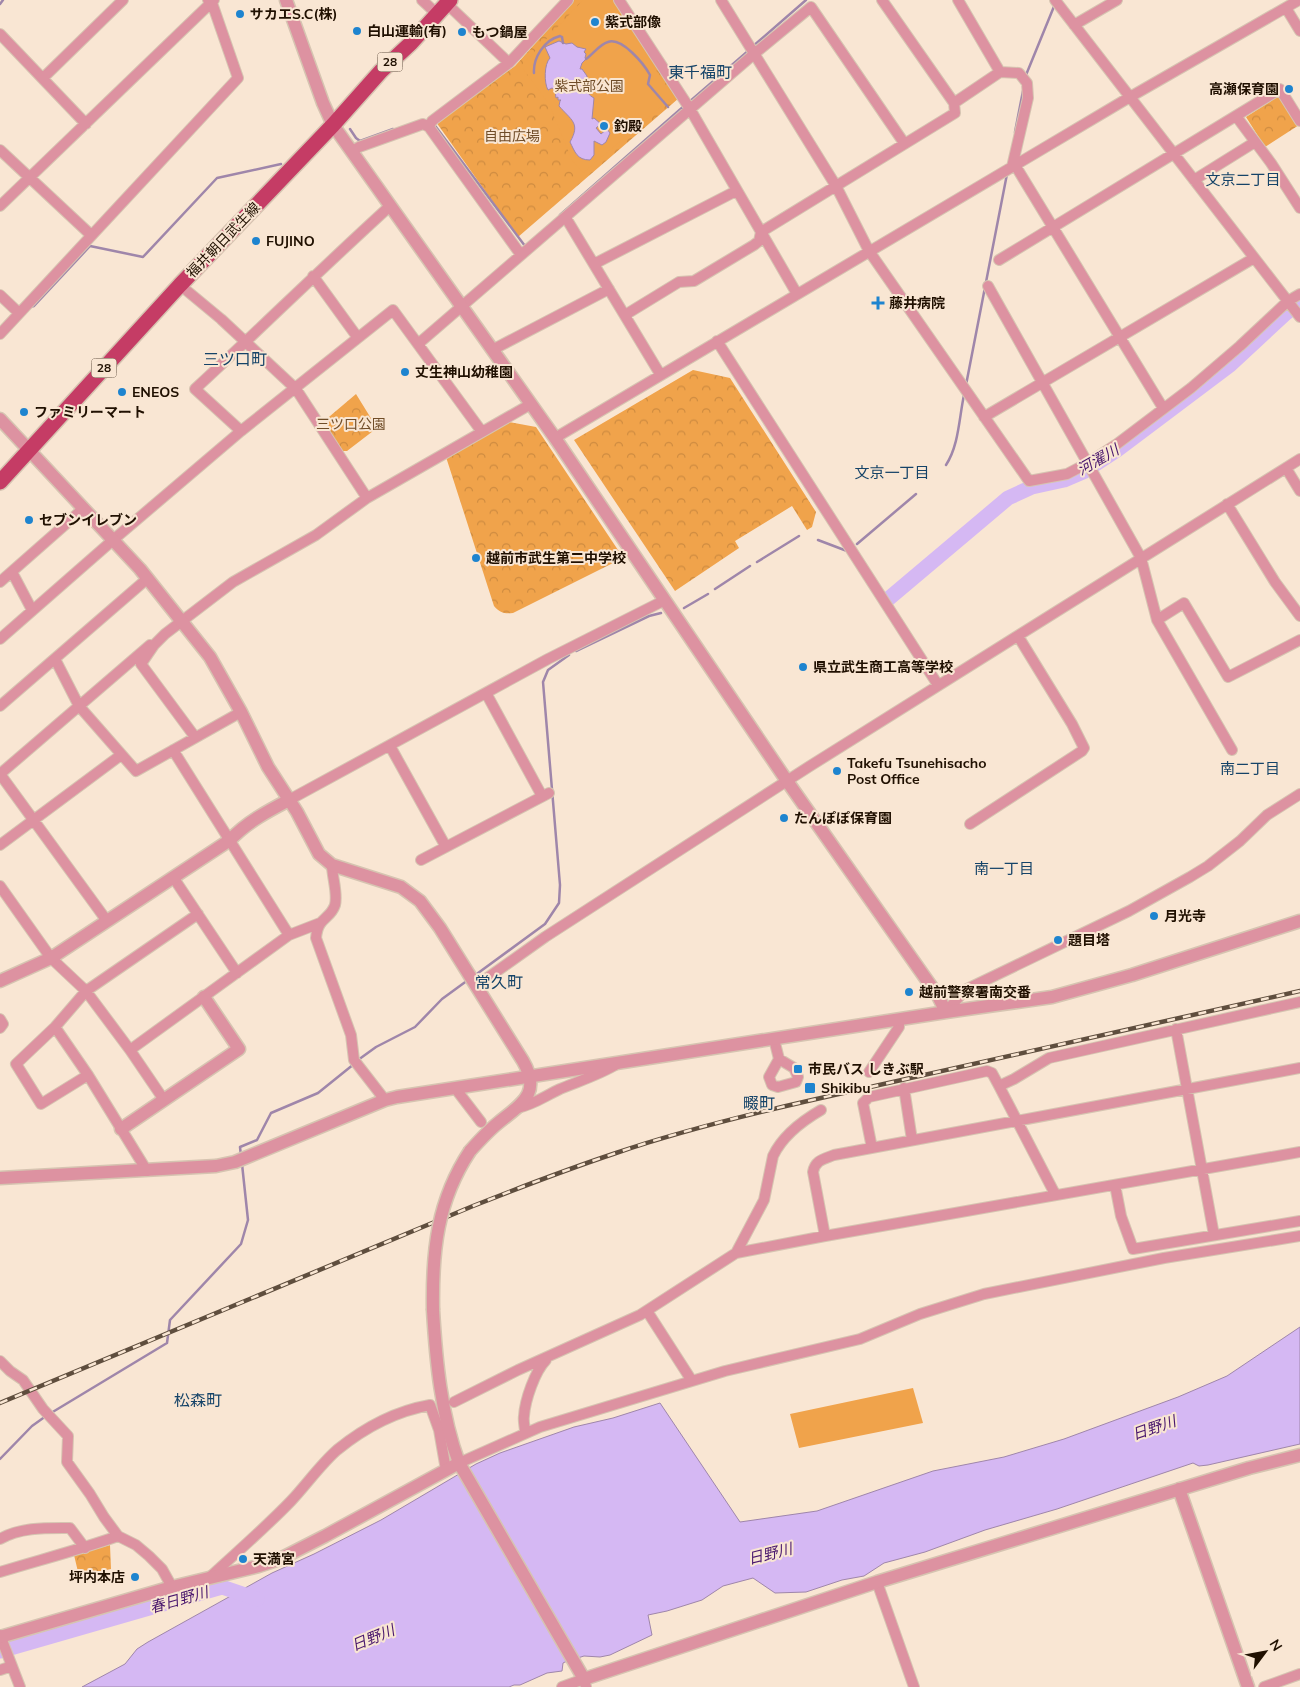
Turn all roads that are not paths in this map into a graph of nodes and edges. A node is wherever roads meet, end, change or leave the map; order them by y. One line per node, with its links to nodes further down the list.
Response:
1 (123, 0): 21 (street)
2 (286, 0): 28 (street)
3 (422, 0): 13 (street)
4 (568, 0): 19 (street)
5 (618, 0): 24 (street)
6 (721, 0): 18 (street)
7 (882, 0): 23 (street)
8 (958, 0): 20 (street)
9 (1055, 0): 15 (street)
10 (1117, 0): 15 (street)
11 (1299, 0): 14 (street)
12 (211, 1): 27 (street); 46 (street)
13 (445, 6): 19 (street); 28 (main road, 福井朝日武生線 / 28)
14 (1286, 8): 16 (street); 22 (street)
15 (1074, 24): 22 (street)
16 (1300, 31)
17 (0, 34): 21 (street)
18 (754, 54): 24 (street); 31 (street); 38 (street)
19 (509, 63): 29 (street)
20 (1000, 72): 23 (street); 35 (street)
21 (43, 78): 27 (street)
22 (1130, 97): 34 (street); 35 (street)
23 (954, 103): 31 (street)
24 (690, 109): 39 (street); 43 (street)
25 (1236, 116): 26 (street); 30 (street); 34 (street)
26 (1300, 121)
27 (86, 124): 36 (street)
28 (333, 125): 33 (street); 53 (main road, 福井朝日武生線 / 28)
29 (429, 127): 33 (street); 48 (street)
30 (1255, 142): 37 (street); 42 (street)
31 (904, 143): 38 (street)
32 (0, 150): 36 (street)
33 (352, 151): 41 (street)
34 (1174, 154): 37 (street); 44 (street)
35 (1014, 166): 44 (street); 47 (street)
36 (30, 178): 40 (street); 46 (street)
37 (1194, 180): 49 (street)
38 (836, 186): 45 (street); 47 (street)
39 (736, 191): 45 (street); 51 (street)
40 (0, 206)
41 (390, 206): 52 (street); 60 (street)
42 (1300, 208)
43 (566, 218): 48 (street); 51 (street)
44 (1053, 227): 50 (street); 65 (street)
45 (761, 232): 56 (street); 62 (street)
46 (91, 235): 61 (street)
47 (869, 251): 56 (street); 76 (street)
48 (521, 255): 60 (street)
49 (1254, 258): 59 (street); 65 (street)
50 (999, 260)
51 (594, 264): 55 (street)
52 (313, 276): 66 (street); 68 (street)
53 (180, 285): 68 (street); 81 (main road, 福井朝日武生線 / 28)
54 (988, 286): 72 (street)
55 (609, 289): 62 (street); 70 (street)
56 (797, 294): 67 (street)
57 (1300, 294): 59 (street)
58 (0, 295): 61 (street)
59 (1288, 301): 63 (street); 75 (street)
60 (461, 307): 69 (street); 70 (street)
61 (19, 313): 64 (street)
62 (625, 314): 71 (street)
63 (1300, 317)
64 (0, 334)
65 (1120, 337): 72 (street); 75 (street)
66 (358, 338): 69 (street); 73 (street)
67 (717, 341): 71 (street); 105 (street)
68 (246, 342): 73 (street); 78 (street)
69 (418, 344): 79 (street)
70 (492, 350): 74 (street)
71 (660, 374): 80 (street)
72 (1043, 383): 76 (street); 83 (street)
73 (296, 388): 78 (street); 87 (street)
74 (531, 404): 79 (street); 80 (street)
75 (1164, 408): 83 (street)
76 (984, 417): 83 (street)
77 (0, 419): 81 (street)
78 (241, 431): 90 (street)
79 (482, 432): 87 (street)
80 (555, 438): 95 (street)
81 (29, 451): 85 (main road, 福井朝日武生線 / 28); 89 (street)
82 (1300, 459): 84 (street)
83 (1088, 463): 91 (street)
84 (1286, 468): 86 (street); 88 (street)
85 (0, 482)
86 (1300, 491)
87 (367, 498): 98 (street)
88 (1227, 504): 91 (street); 97 (street)
89 (84, 508): 90 (street); 92 (street)
90 (113, 540): 93 (street); 96 (street)
91 (1141, 558): 99 (street); 100 (street)
92 (12, 572): 94 (street); 96 (street)
93 (148, 578): 98 (street); 104 (street)
94 (0, 582)
95 (666, 600): 106 (street); 116 (street)
96 (32, 610): 101 (street)
97 (1300, 616)
98 (181, 620): 102 (street); 109 (street)
99 (1157, 620): 103 (street); 113 (street)
100 (1018, 636): 105 (street); 120 (street)
101 (0, 639)
102 (159, 639): 108 (street); 110 (street)
103 (1300, 640)
104 (54, 659): 107 (street); 108 (street)
105 (938, 686): 116 (street)
106 (486, 693): 111 (street); 123 (street)
107 (0, 706)
108 (79, 706): 114 (street); 115 (street)
109 (241, 712): 110 (street); 118 (street)
110 (195, 737): 112 (street)
111 (390, 746): 118 (street); 123 (street)
112 (173, 750): 114 (street); 121 (street)
113 (1232, 750)
114 (121, 755): 119 (street)
115 (0, 774): 119 (street)
116 (787, 781): 136 (street); 140 (street)
117 (1300, 794): 140 (street)
118 (289, 800): 121 (street); 125 (street)
119 (33, 819): 122 (street); 129 (street)
120 (970, 824)
121 (230, 840): 126 (street); 132 (street)
122 (0, 844)
123 (446, 847): 124 (street)
124 (421, 860)
125 (332, 865): 131 (street); 136 (street)
126 (174, 877): 128 (street); 129 (street)
127 (0, 886): 133 (street)
128 (198, 914): 134 (street); 137 (street)
129 (107, 921): 133 (street)
130 (1300, 921): 140 (street)
131 (320, 923): 132 (street); 159 (street)
132 (290, 935): 134 (street)
133 (51, 958): 135 (street); 137 (street)
134 (237, 973): 138 (street)
135 (0, 981)
136 (473, 981): 153 (street)
137 (86, 992): 143 (street); 147 (street)
138 (204, 997): 147 (street); 158 (street)
139 (1300, 1002): 145 (street)
140 (946, 1012): 142 (street)
141 (0, 1019): 144 (street)
142 (899, 1019): 146 (street); 151 (street)
143 (54, 1027): 152 (street); 152 (street)
144 (0, 1028)
145 (1176, 1029): 154 (street); 157 (street)
146 (774, 1039): 148 (street); 149 (street)
147 (130, 1050): 158 (street)
148 (779, 1059)
149 (620, 1062): 153 (street); 160 (street)
150 (1300, 1068): 157 (street)
151 (869, 1072)
152 (88, 1075): 164 (street)
153 (530, 1077): 155 (street); 160 (street)
154 (999, 1086): 156 (street); 162 (street)
155 (455, 1088): 159 (street); 163 (street)
156 (904, 1088): 165 (street); 166 (street)
157 (1187, 1089): 162 (street); 168 (street)
158 (164, 1100): 164 (street)
159 (385, 1100): 169 (street)
160 (517, 1108): 185 (street, bridge)
161 (821, 1110): 177 (street)
162 (1016, 1120): 165 (street); 172 (street)
163 (481, 1122)
164 (121, 1129): 169 (street)
165 (912, 1140): 166 (street)
166 (872, 1148): 175 (street)
167 (1300, 1152): 168 (street)
168 (1202, 1169): 171 (street); 174 (street)
169 (147, 1171): 170 (street)
170 (0, 1178)
171 (1115, 1185): 172 (street); 174 (street)
172 (1055, 1194): 175 (street)
173 (1300, 1221): 174 (street)
174 (1214, 1235)
175 (825, 1236): 177 (street)
176 (1300, 1236): 181 (street)
177 (736, 1254): 178 (street)
178 (647, 1311): 179 (street); 181 (street)
179 (550, 1356): 182 (street); 183 (street)
180 (0, 1361): 188 (street)
181 (692, 1381): 183 (street)
182 (454, 1402)
183 (526, 1432): 185 (street)
184 (1300, 1455): 187 (street)
185 (460, 1466): 186 (street); 199 (street)
186 (446, 1470): 192 (street); 192 (street)
187 (1179, 1490): 193 (street); 203 (street)
188 (118, 1536): 190 (street); 194 (street)
189 (0, 1539): 190 (street)
190 (85, 1548): 191 (street)
191 (0, 1572)
192 (209, 1578): 194 (street)
193 (877, 1582): 199 (street); 202 (street)
194 (172, 1587): 195 (street)
195 (1, 1637): 196 (street)
196 (10, 1663): 197 (street); 200 (street)
197 (0, 1670)
198 (1300, 1674): 204 (street)
199 (585, 1683): 201 (street)
200 (20, 1687)
201 (562, 1687)
202 (914, 1687)
203 (1248, 1687)
204 (1264, 1687)

